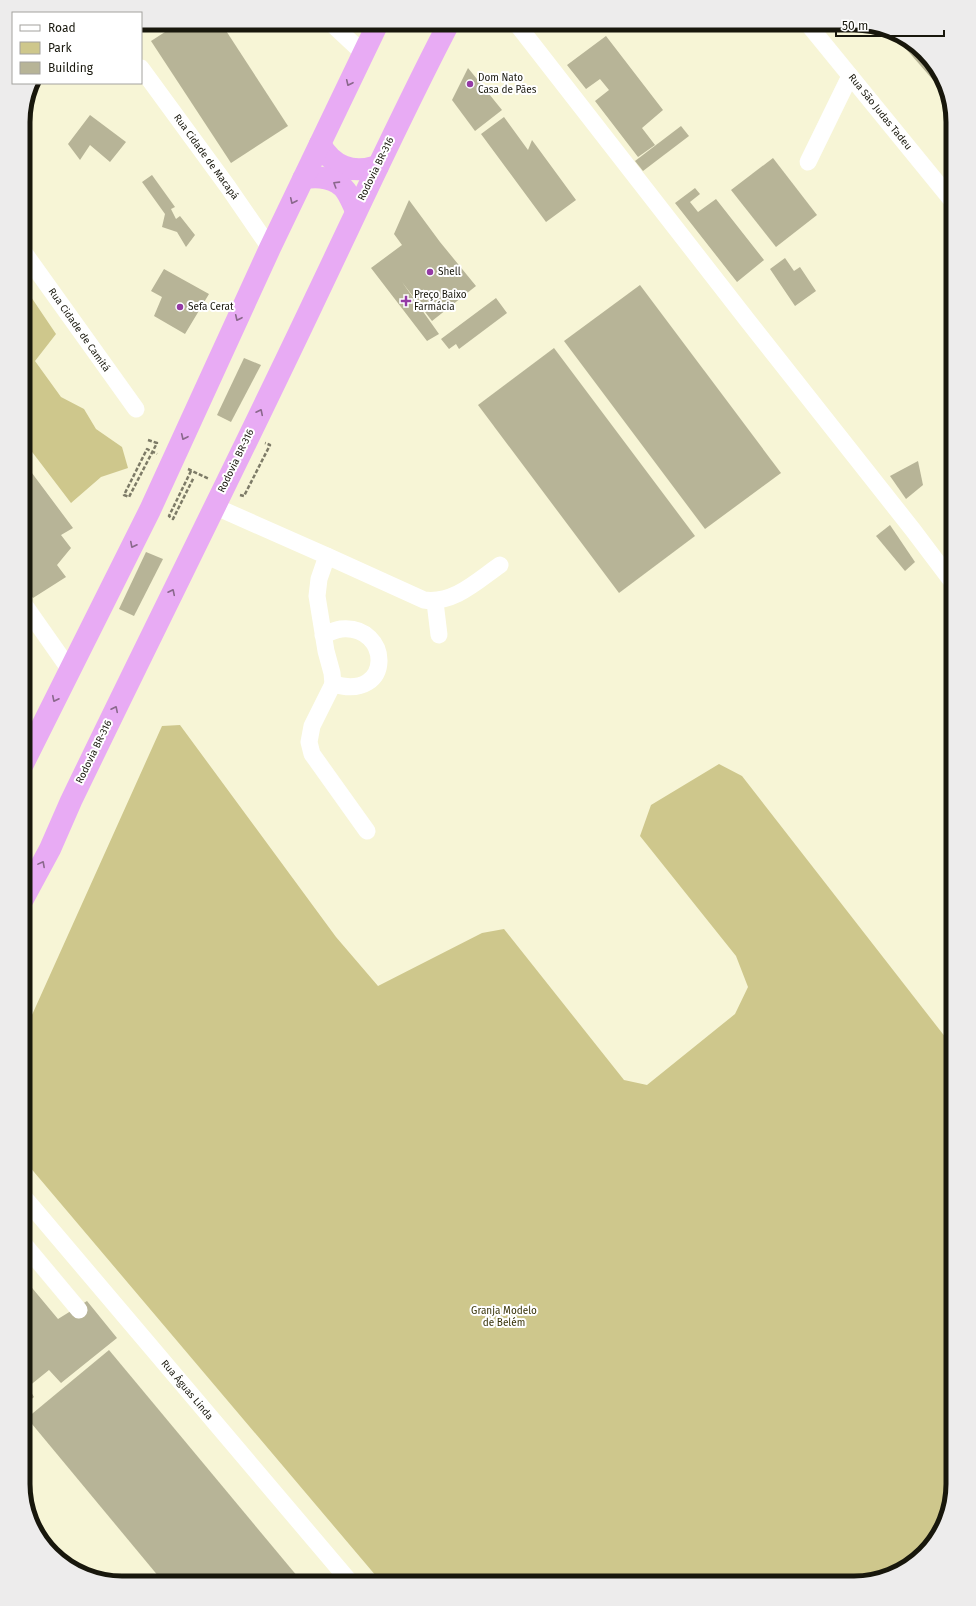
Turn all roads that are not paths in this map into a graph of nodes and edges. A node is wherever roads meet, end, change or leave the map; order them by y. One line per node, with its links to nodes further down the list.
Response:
1 (338, 30): 6 (street)
2 (374, 30): 6 (highway)
3 (446, 30): 11 (highway, Rodovia BR-316)
4 (521, 30): 21 (street)
5 (813, 30): 8 (street, Rua São Judas Tadeu)
6 (363, 53): 9 (highway, one-way to 9)
7 (142, 69): 15 (street, Rua Cidade de Macapá)
8 (850, 76): 10 (street); 13 (street, Rua São Judas Tadeu)
9 (320, 144): 11 (highway); 12 (highway)
10 (808, 162)
11 (378, 166): 14 (highway, Rodovia BR-316)
12 (303, 179): 14 (highway, one-way to 12); 15 (highway, one-way to 15)
13 (946, 193)
14 (356, 211): 18 (highway, Rodovia BR-316, one-way to 14)
15 (270, 248): 26 (highway, one-way to 26)
16 (30, 261): 17 (street, Rua Cidade de Camitá)
17 (136, 409)
18 (214, 506): 19 (street); 30 (highway, Rodovia BR-316, one-way to 18)
19 (327, 556): 22 (street); 24 (street)
20 (500, 565): 22 (street)
21 (946, 574)
22 (435, 602): 25 (street)
23 (30, 613): 26 (street)
24 (323, 635): 27 (street); 27 (street)
25 (439, 635)
26 (70, 670): 28 (highway, one-way to 28)
27 (333, 684): 29 (street)
28 (30, 750)
29 (367, 831)
30 (30, 886)
31 (30, 1204): 34 (street, Rua Águas Linda)
32 (30, 1250): 33 (street)
33 (79, 1310)
34 (345, 1576)

